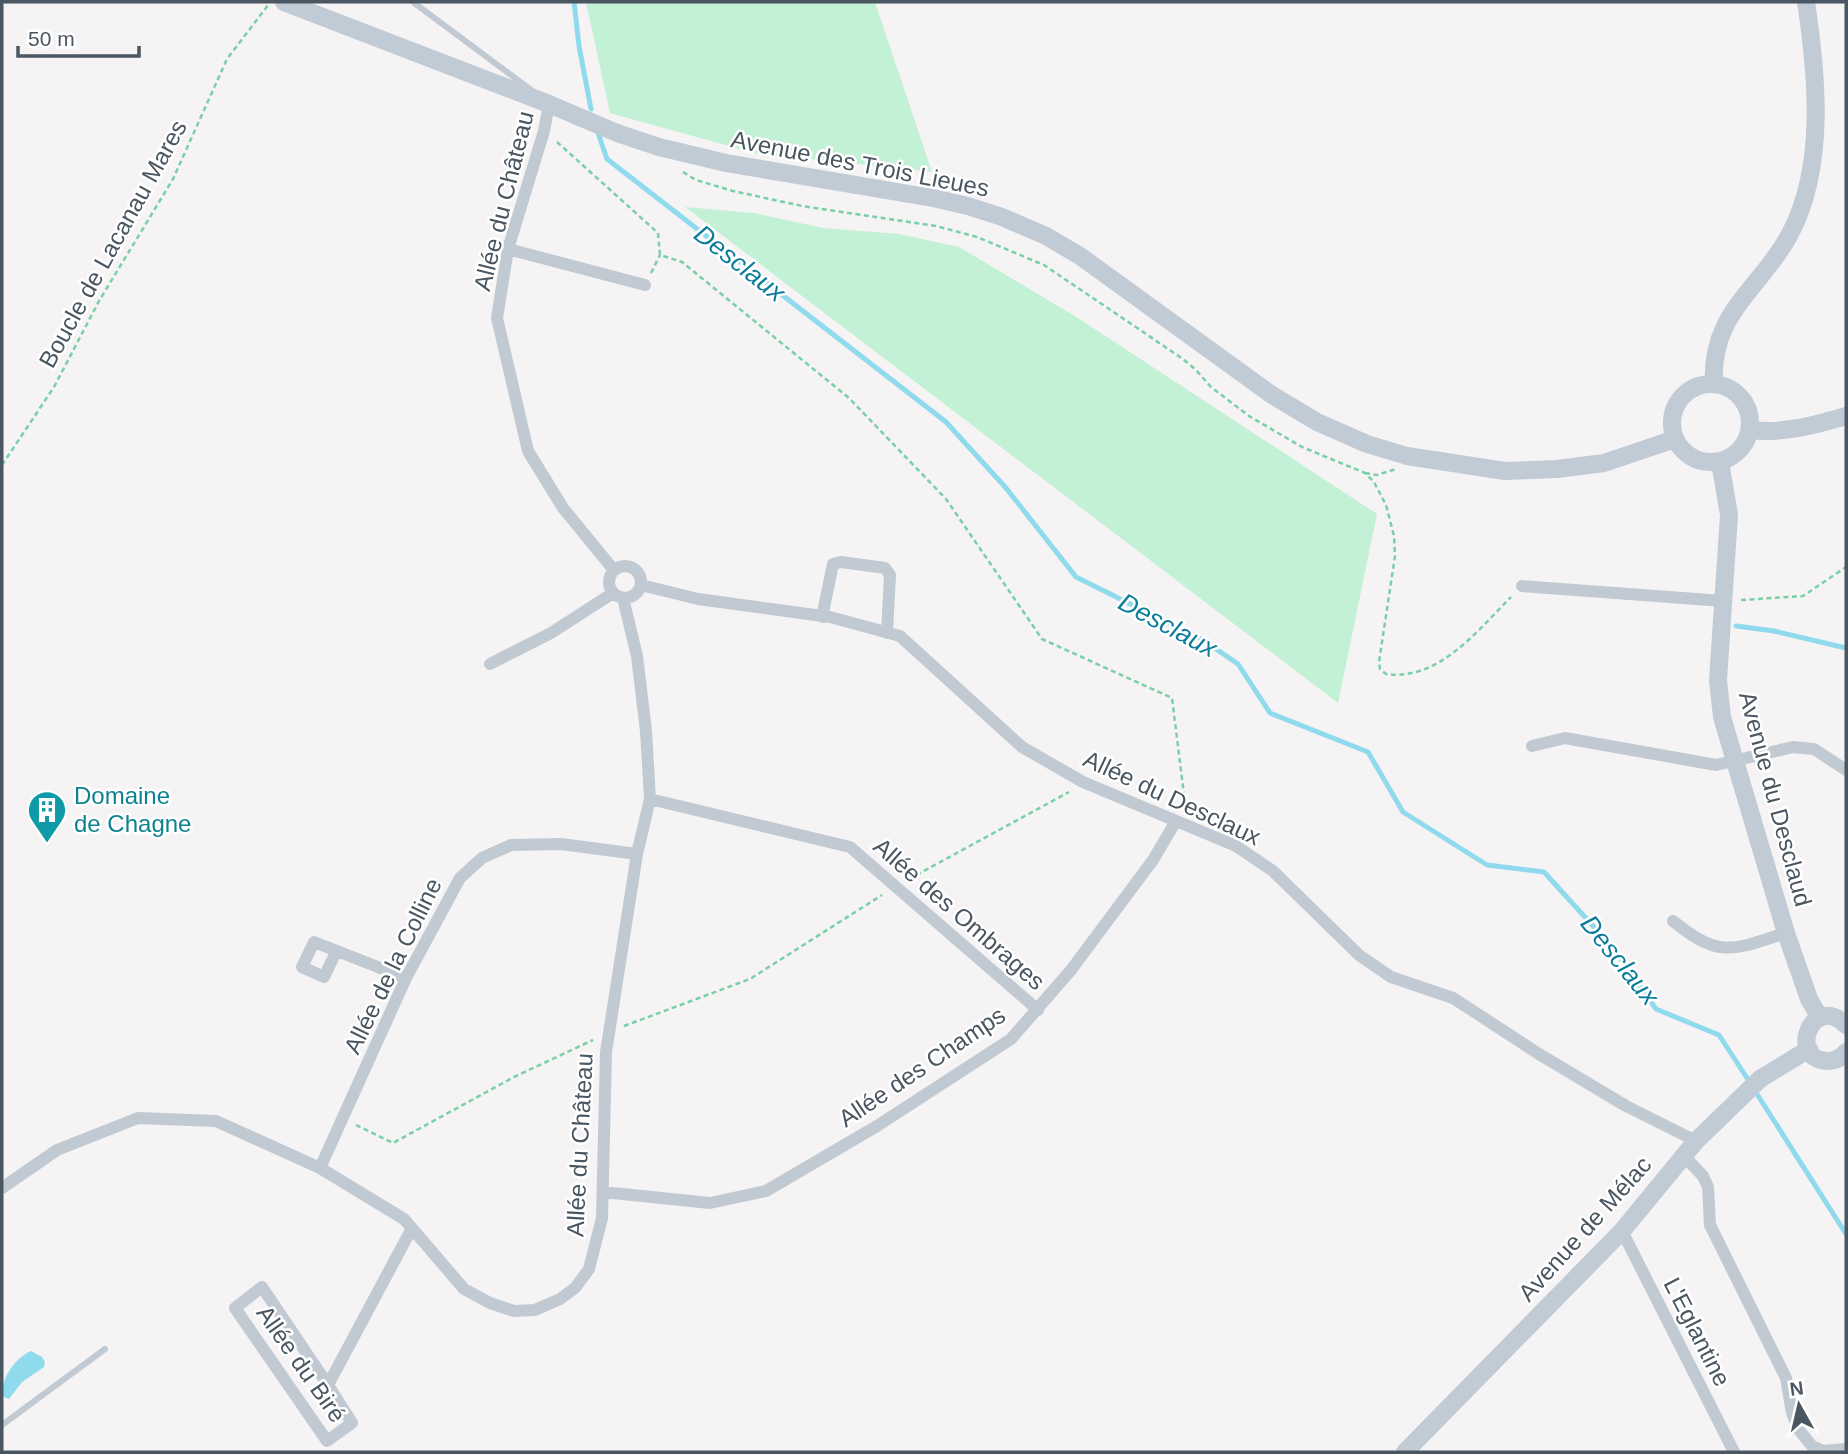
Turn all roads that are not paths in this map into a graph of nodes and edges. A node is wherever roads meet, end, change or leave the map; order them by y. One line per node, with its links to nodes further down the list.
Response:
1 (284, 2): 4 (main road, Avenue des Trois Lieues)
2 (413, 2): 4 (lane)
3 (1806, 2): 7 (main road)
4 (550, 104): 5 (street, Allée du Château); 10 (main road, Avenue des Trois Lieues)
5 (508, 249): 6 (street); 12 (street, Allée du Château)
6 (645, 285)
7 (1714, 384): 9 (main road); 10 (main road)
8 (1846, 416): 9 (main road)
9 (1751, 430): 11 (main road)
10 (1675, 439): 11 (main road)
11 (1720, 462): 16 (main road, Avenue du Desclaud)
12 (613, 569): 13 (street); 15 (street)
13 (641, 585): 15 (street); 17 (street, Allée du Desclaux)
14 (1522, 586): 16 (street)
15 (618, 595): 19 (street); 23 (street, Allée du Château)
16 (1723, 601): 21 (main road, Avenue du Desclaud)
17 (822, 617): 18 (street, Allée du Desclaux); 18 (street)
18 (887, 633): 24 (street, Allée du Desclaux)
19 (490, 664)
20 (1532, 746): 21 (street)
21 (1734, 761): 22 (street); 27 (main road, Avenue du Desclaud)
22 (1846, 770)
23 (650, 799): 25 (street, Allée du Château); 30 (street, Allée des Ombrages)
24 (1182, 823): 30 (street, Allée des Champs); 35 (street, Allée du Desclaux)
25 (637, 854): 29 (street, Allée de la Colline); 39 (street, Allée du Château)
26 (1673, 921): 27 (street)
27 (1786, 933): 31 (main road, Avenue du Desclaud)
28 (336, 952): 29 (street)
29 (406, 978): 37 (street, Allée de la Colline)
30 (1038, 1010): 39 (street, Allée des Champs)
31 (1820, 1018): 32 (main road); 33 (main road)
32 (1846, 1025)
33 (1809, 1049): 34 (main road); 35 (main road, Avenue de Mélac)
34 (1845, 1057)
35 (1696, 1141): 36 (main road, Avenue de Mélac)
36 (1684, 1156): 41 (main road, Avenue de Mélac); 45 (street)
37 (320, 1168): 38 (street, Allée du Château); 40 (street, Allée du Château)
38 (2, 1188)
39 (603, 1192): 40 (street, Allée du Château)
40 (412, 1228): 43 (street, Allée du Biré)
41 (1622, 1231): 46 (main road, Avenue de Mélac); 47 (street, L'Eglantine)
42 (105, 1349): 44 (lane)
43 (328, 1385): 43 (street, Allée du Biré)
44 (2, 1425)
45 (1846, 1449)
46 (1405, 1452)
47 (1734, 1452)

